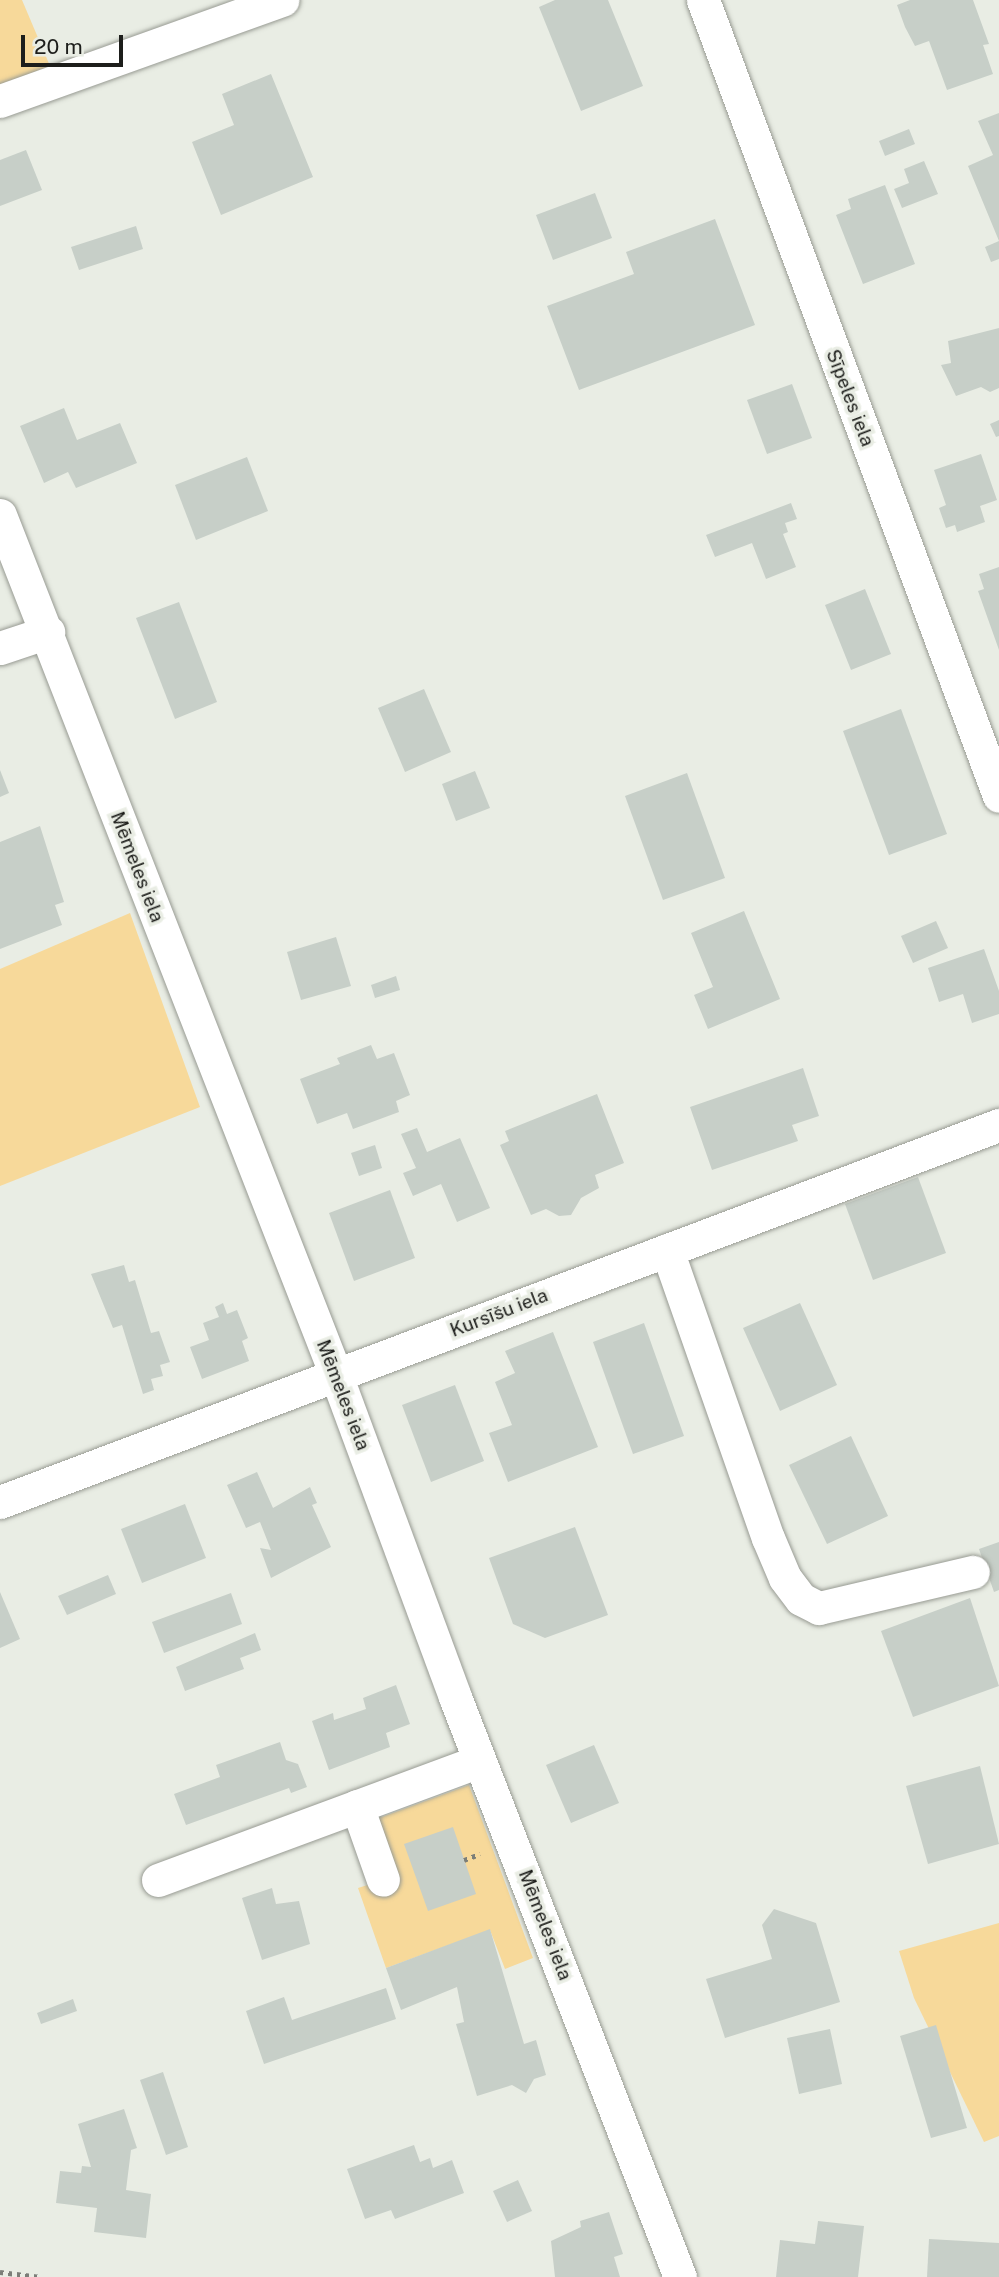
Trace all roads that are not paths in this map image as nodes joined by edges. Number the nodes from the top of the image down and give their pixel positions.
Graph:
1 (282, 0) edge
2 (703, 0) edge
3 (0, 101) edge
4 (0, 515) edge
5 (48, 632) junction
6 (0, 648) edge
7 (999, 796) edge
8 (999, 1125) edge
9 (667, 1250) junction
10 (336, 1375) junction
11 (0, 1502) edge
12 (973, 1572) dead end
13 (480, 1761) junction
14 (358, 1806) junction
15 (158, 1880) dead end
16 (383, 1880) dead end
17 (681, 2277) edge

1 - 3 street
2 - 7 street, Sīpeles iela
4 - 5 street, Mēmeles iela
5 - 6 street
5 - 10 street, Mēmeles iela
8 - 9 street, Kursīšu iela
9 - 10 street, Kursīšu iela
9 - 12 street
10 - 11 street, Kursīšu iela
10 - 13 street, Mēmeles iela
13 - 14 street
13 - 17 street, Mēmeles iela
14 - 15 street
14 - 16 street

